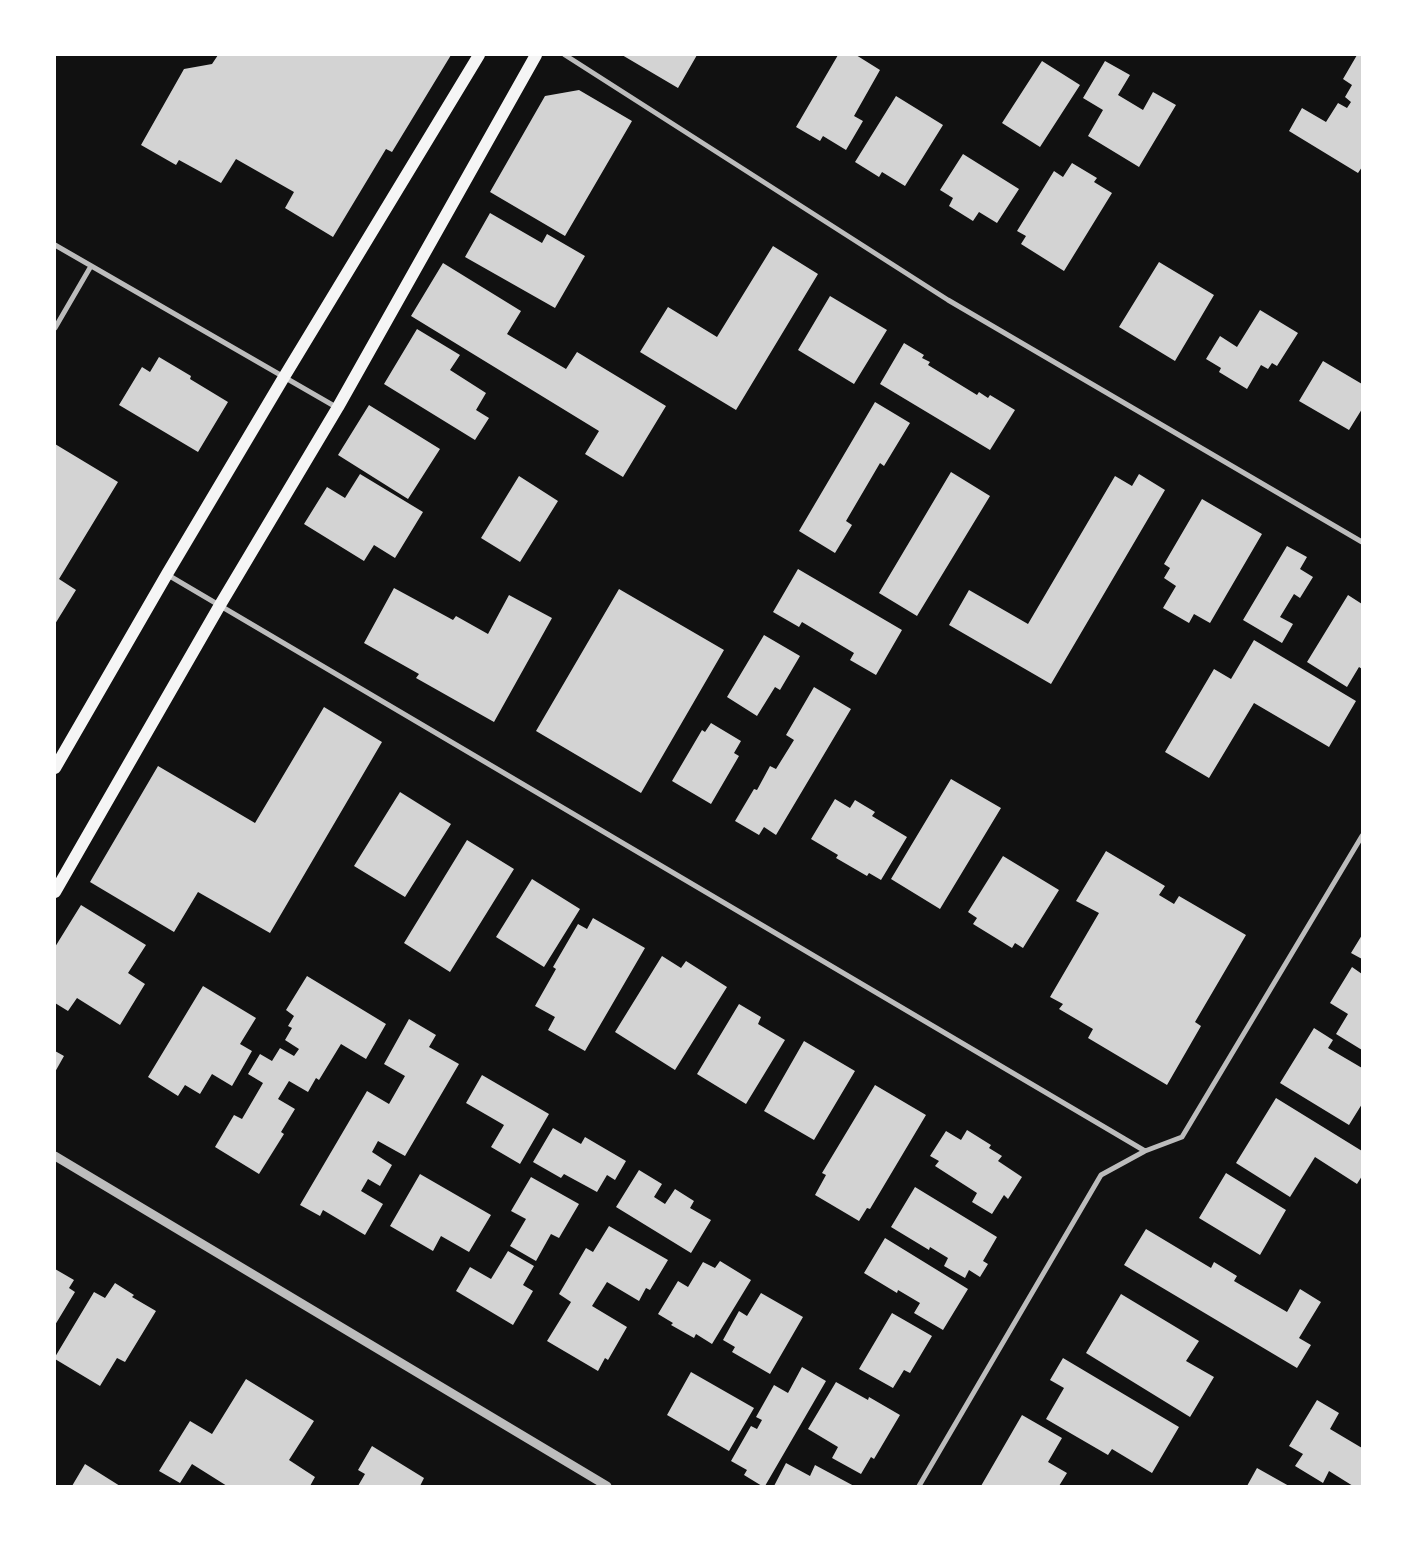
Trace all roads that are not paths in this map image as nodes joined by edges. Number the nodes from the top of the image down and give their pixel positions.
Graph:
1 (479, 55) edge
2 (536, 55) edge
3 (565, 55) edge
4 (55, 245) edge
5 (91, 266) junction
6 (55, 328) edge
7 (284, 377) junction
8 (338, 407) junction
9 (1362, 542) edge
10 (166, 574) junction
11 (220, 605) junction
12 (55, 768) edge
13 (1362, 836) edge
14 (55, 892) edge
15 (1145, 1151) junction
16 (55, 1156) edge
17 (607, 1486) edge
18 (919, 1486) edge

1 - 7 main road
2 - 8 main road
3 - 9 street
4 - 5 street
5 - 6 street
5 - 7 street
7 - 8 street
7 - 10 main road
8 - 11 main road
10 - 11 street
10 - 12 main road
11 - 14 main road
11 - 15 street
13 - 15 street
15 - 18 street
16 - 17 street

